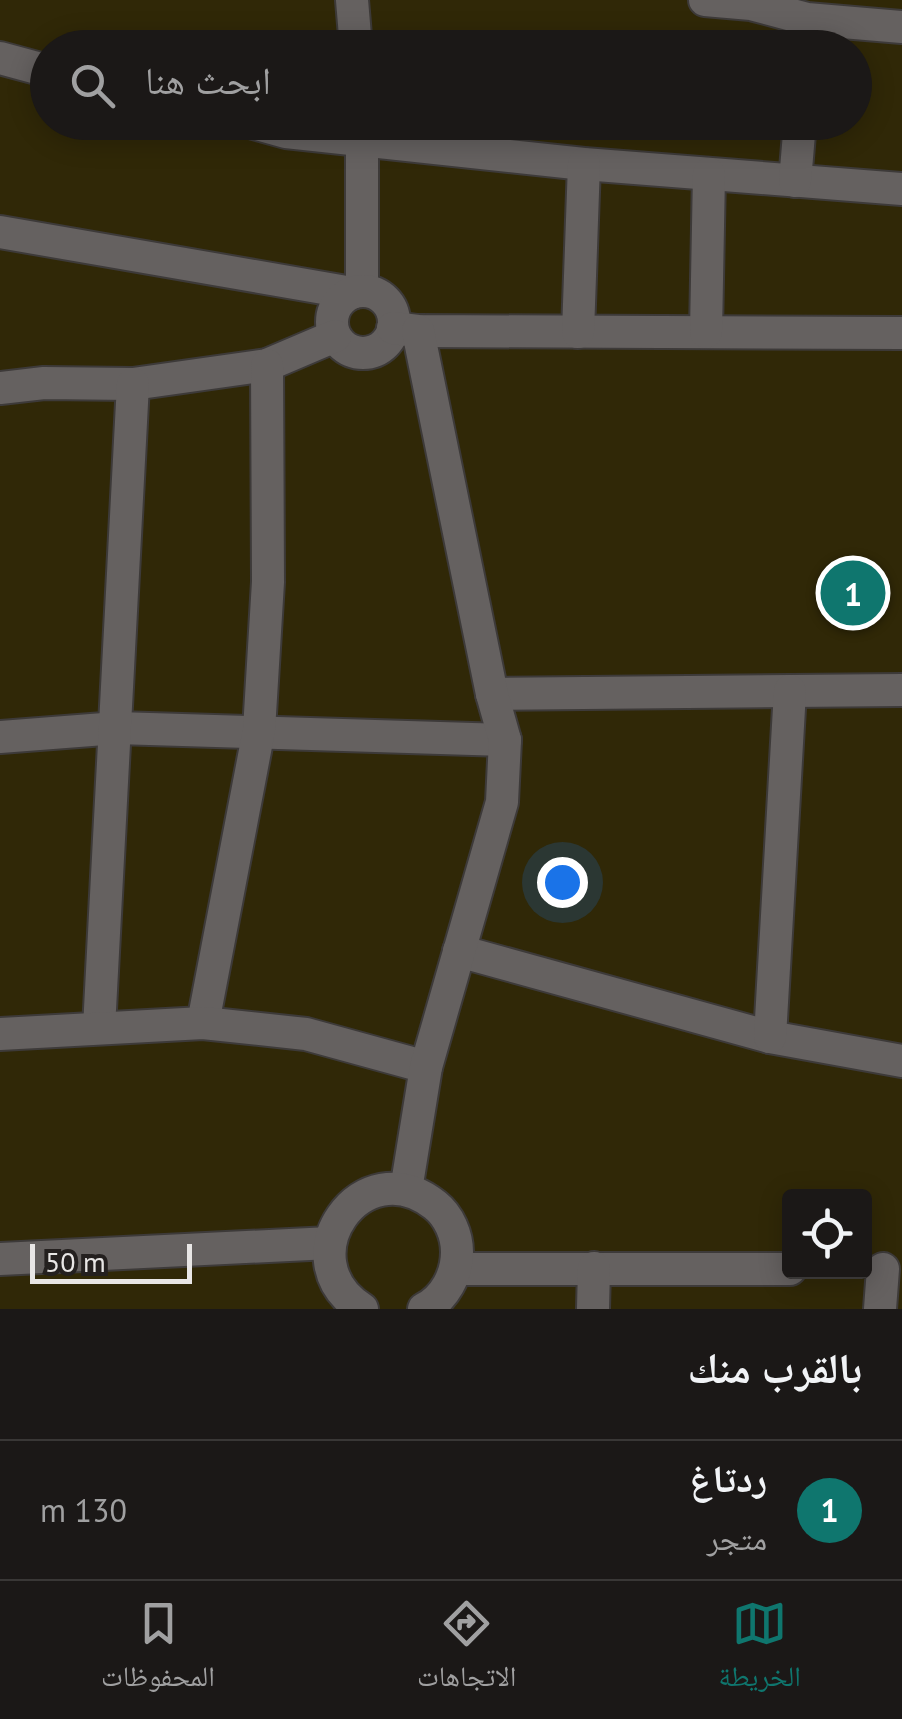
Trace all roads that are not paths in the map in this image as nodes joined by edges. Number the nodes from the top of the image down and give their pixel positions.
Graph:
1 (352, 0) edge
2 (705, 0) edge
3 (751, 2) edge
4 (902, 27) edge
5 (354, 30) edge
6 (801, 30) edge
7 (854, 30) edge
8 (0, 58) edge
9 (30, 66) edge
10 (363, 140) edge
11 (418, 140) edge
12 (798, 140) edge
13 (584, 164) junction
14 (708, 174) junction
15 (795, 181) junction
16 (902, 189) edge
17 (0, 232) edge
18 (357, 292) junction
19 (405, 330) junction
20 (578, 332) junction
21 (706, 332) junction
22 (902, 333) edge
23 (335, 336) junction
24 (267, 365) junction
25 (134, 384) junction
26 (0, 388) edge
27 (902, 690) edge
28 (790, 691) junction
29 (492, 694) junction
30 (117, 728) junction
31 (260, 730) junction
32 (0, 737) edge
33 (505, 740) junction
34 (460, 951) junction
35 (203, 1023) junction
36 (99, 1028) junction
37 (0, 1034) edge
38 (770, 1037) junction
39 (902, 1061) edge
40 (426, 1068) junction
41 (406, 1190) junction
42 (330, 1244) junction
43 (0, 1259) edge
44 (594, 1268) junction
45 (456, 1269) junction
46 (782, 1269) edge
47 (883, 1269) edge
48 (355, 1307) edge
49 (424, 1309) edge
50 (593, 1309) edge
51 (880, 1309) edge

1 - 5 street
2 - 3 street
3 - 6 street
4 - 7 street
8 - 9 street
10 - 18 street
11 - 13 street
12 - 15 street
13 - 14 street
13 - 20 street
14 - 15 street
14 - 21 street
15 - 16 street
17 - 18 street
18 - 19 street
18 - 23 street
19 - 20 street
19 - 23 street
19 - 29 street
20 - 21 street
21 - 22 street
23 - 24 street
24 - 25 street
24 - 31 street
25 - 26 street
25 - 30 street
27 - 28 street
28 - 29 street
28 - 38 street
29 - 33 street
30 - 31 street
30 - 32 street
30 - 36 street
31 - 33 street
31 - 35 street
33 - 34 street
34 - 38 street
34 - 40 street
35 - 36 street
35 - 40 street
36 - 37 street
38 - 39 street
40 - 41 street
41 - 42 street
41 - 45 street
42 - 43 street
42 - 48 street
44 - 45 street
44 - 46 street
44 - 50 street
45 - 49 street
47 - 51 street

